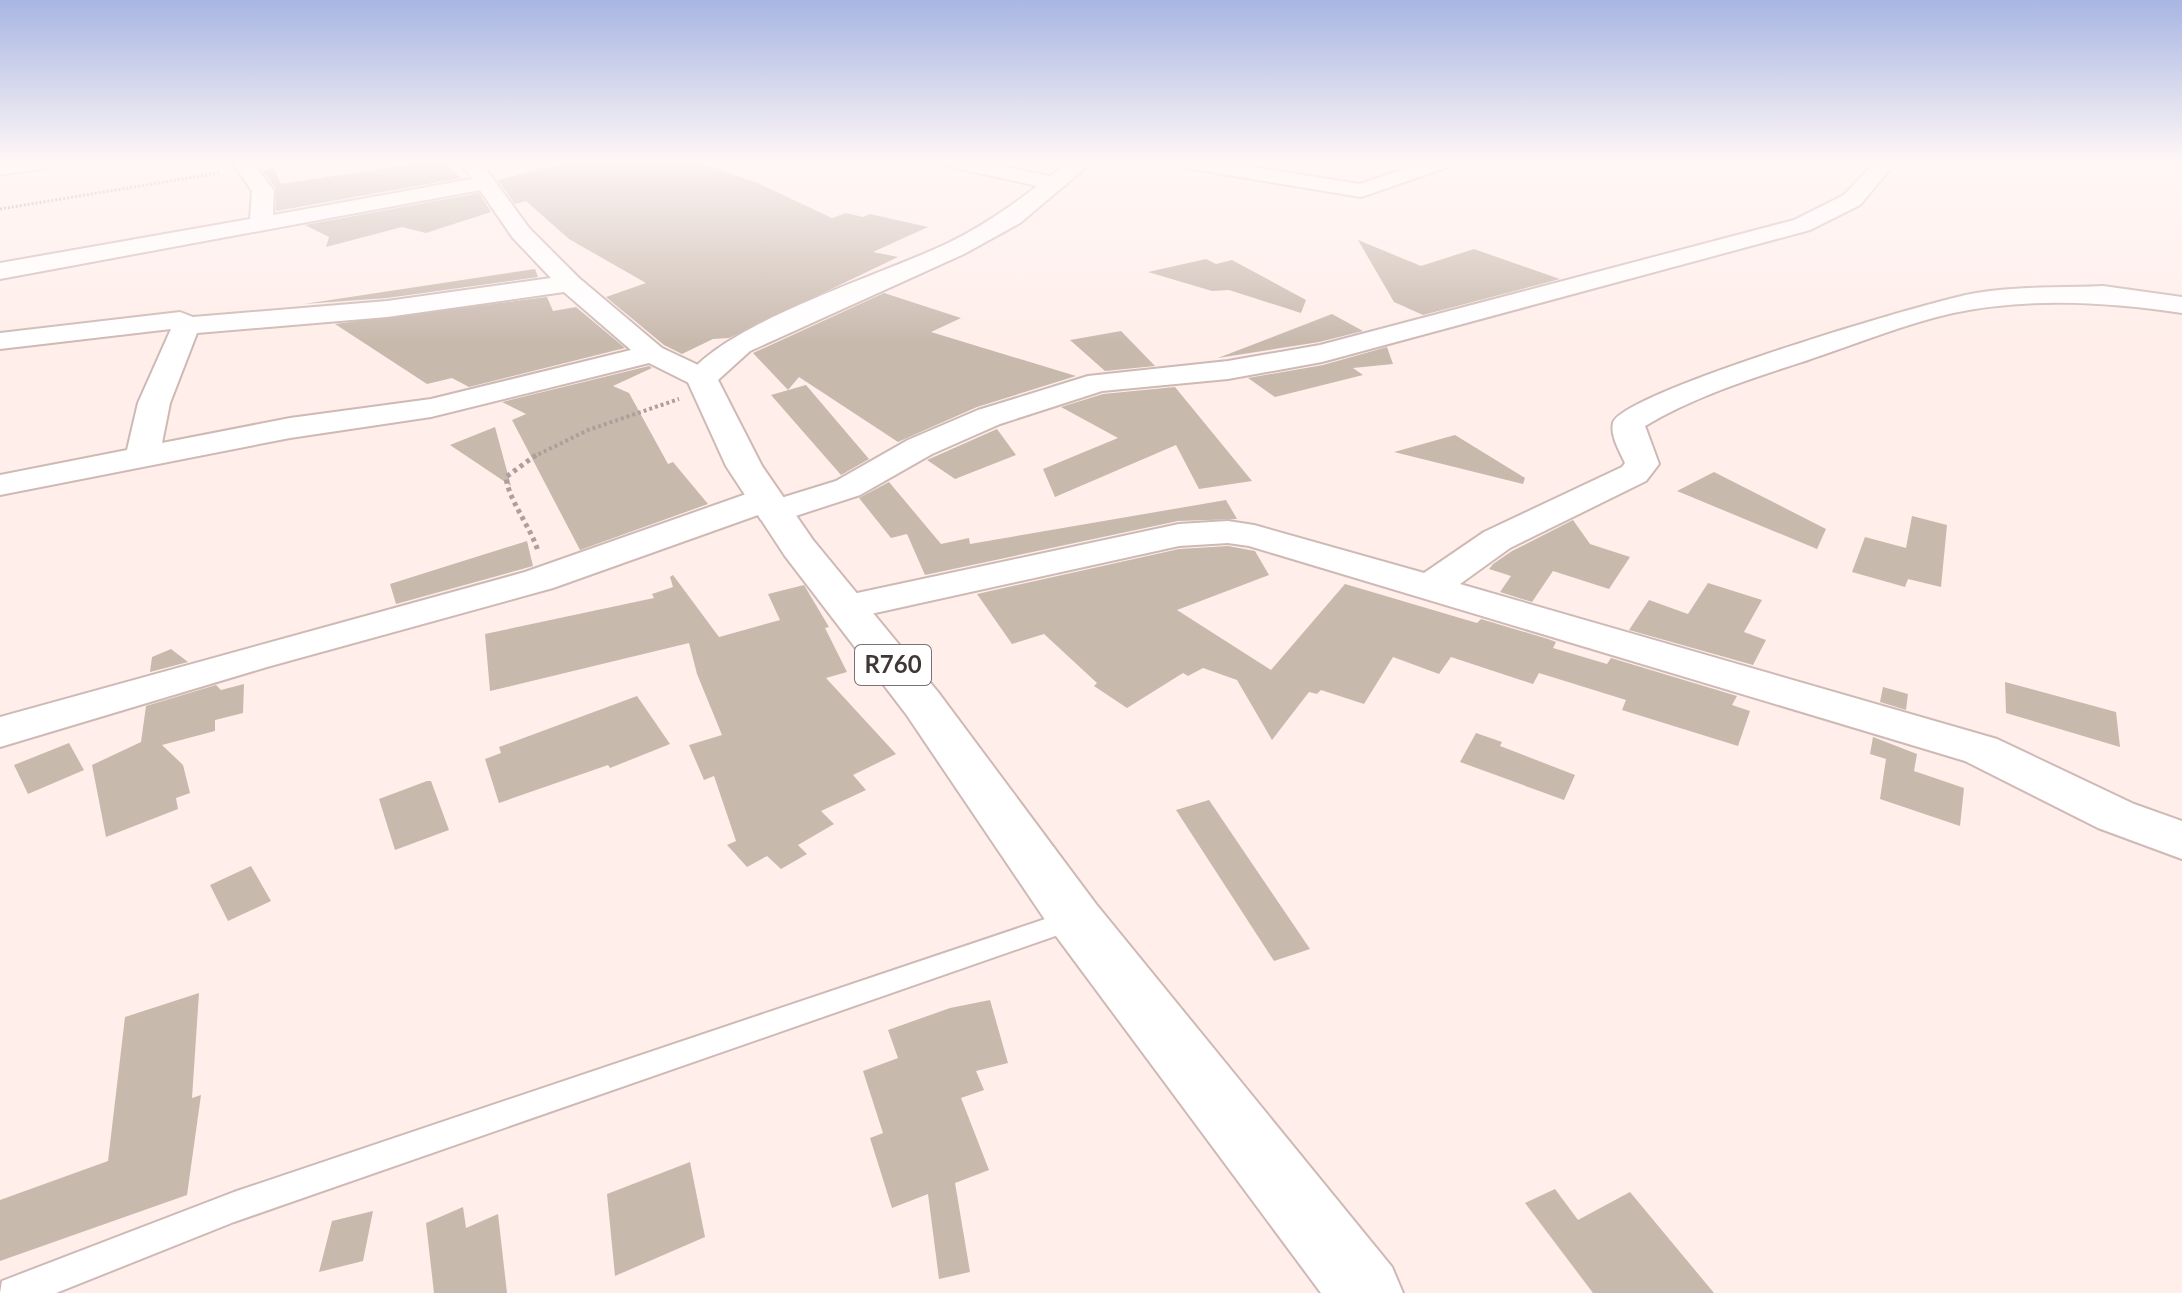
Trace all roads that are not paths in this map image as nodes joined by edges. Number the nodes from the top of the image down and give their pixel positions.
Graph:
1 (259, 222) edge
2 (515, 222) edge
3 (1004, 222) edge
4 (1807, 222) edge
5 (0, 271) edge
6 (570, 283) junction
7 (2182, 305) edge
8 (186, 326) junction
9 (0, 341) edge
10 (652, 354) junction
11 (704, 384) junction
12 (143, 455) junction
13 (0, 485) edge
14 (769, 506) junction
15 (1431, 586) junction
16 (848, 607) junction
17 (0, 732) edge
18 (2182, 841) edge
19 (1075, 919) junction
20 (14, 1293) edge
21 (1366, 1293) edge

1 - 5 street
2 - 6 street
3 - 11 main road
4 - 14 street
6 - 8 street
6 - 10 street
7 - 15 street
8 - 9 street
8 - 12 street
10 - 11 street
10 - 12 street
11 - 14 main road, R760
12 - 13 street
14 - 16 main road, R760
14 - 17 street
15 - 16 street
15 - 18 street
16 - 19 main road, R760
19 - 20 lane
19 - 21 main road, R760

